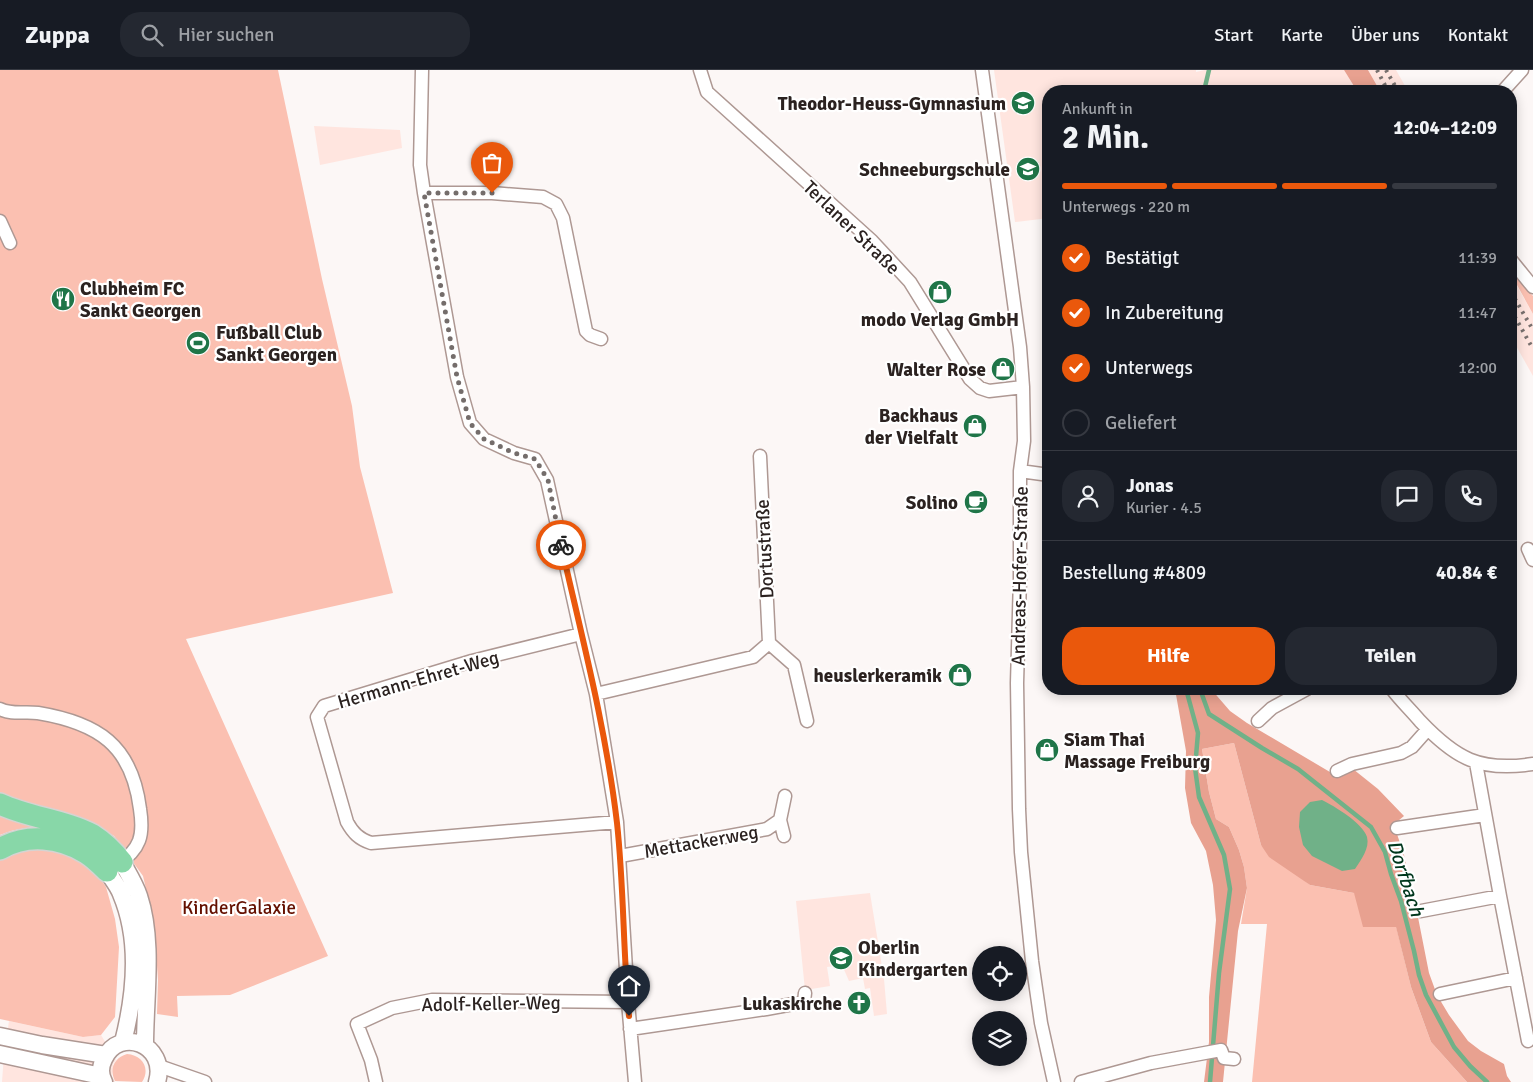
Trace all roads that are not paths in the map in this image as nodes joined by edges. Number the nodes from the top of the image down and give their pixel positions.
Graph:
1 (422, 70) edge
2 (700, 70) edge
3 (982, 70) edge
4 (1522, 70) edge
5 (1508, 85) edge
6 (424, 193) junction
7 (0, 221) edge
8 (10, 242) dead end
9 (1517, 267) edge
10 (1533, 287) edge
11 (601, 339) dead end
12 (1023, 387) junction
13 (760, 456) dead end
14 (1020, 471) junction
15 (1042, 474) edge
16 (581, 634) junction
17 (769, 643) junction
18 (596, 694) junction
19 (1296, 695) edge
20 (1398, 695) edge
21 (0, 709) edge
22 (807, 721) dead end
23 (1258, 721) dead end
24 (1428, 728) junction
25 (1476, 763) junction
26 (1533, 764) edge
27 (1337, 770) dead end
28 (785, 796) dead end
29 (0, 804) edge
30 (1485, 815) junction
31 (780, 820) junction
32 (617, 822) junction
33 (1397, 828) dead end
34 (784, 836) dead end
35 (0, 849) edge
36 (620, 856) junction
37 (114, 867) junction
38 (1500, 896) junction
39 (1421, 911) dead end
40 (1516, 978) junction
41 (805, 993) dead end
42 (1440, 994) dead end
43 (628, 1002) junction
44 (630, 1029) junction
45 (3, 1037) edge
46 (1528, 1041) dead end
47 (123, 1042) junction
48 (145, 1045) junction
49 (2, 1054) edge
50 (106, 1055) junction
51 (1234, 1058) dead end
52 (158, 1074) edge
53 (102, 1079) edge
54 (205, 1082) edge
55 (376, 1082) edge
56 (635, 1082) edge
57 (1054, 1082) edge
58 (1081, 1082) edge

1 - 6 street, Mettackerweg
2 - 12 street, Terlaner Straße
3 - 12 street, Andreas-Hofer-Straße
4 - 5 street
6 - 11 street
6 - 16 street, Mettackerweg
7 - 8 street
9 - 10 street
12 - 14 street, Andreas-Hofer-Straße
13 - 17 street, Dortustraße
14 - 15 street
14 - 57 street, Andreas-Hofer-Straße
16 - 18 street, Mettackerweg
16 - 32 street, Hermann-Ehret-Weg
17 - 18 street
17 - 22 street
18 - 32 street, Mettackerweg
19 - 23 street
20 - 24 street
21 - 37 street
24 - 25 street
24 - 27 street
25 - 26 street
25 - 30 street
28 - 31 street, Mettackerweg
29 - 37 highway
30 - 33 street
30 - 38 street
31 - 34 street, Mettackerweg
31 - 36 street, Mettackerweg
32 - 36 street, Mettackerweg
35 - 37 highway
36 - 43 street, Mettackerweg
37 - 47 street
37 - 48 street
38 - 39 street
38 - 40 street
40 - 42 street
40 - 46 street
41 - 44 street
43 - 44 street, Mettackerweg
43 - 55 street, Adolf-Keller-Weg
44 - 56 street, Mettackerweg
45 - 50 street
47 - 48 street
47 - 50 street
48 - 52 street
49 - 53 street
50 - 53 street
51 - 58 street
52 - 54 street

